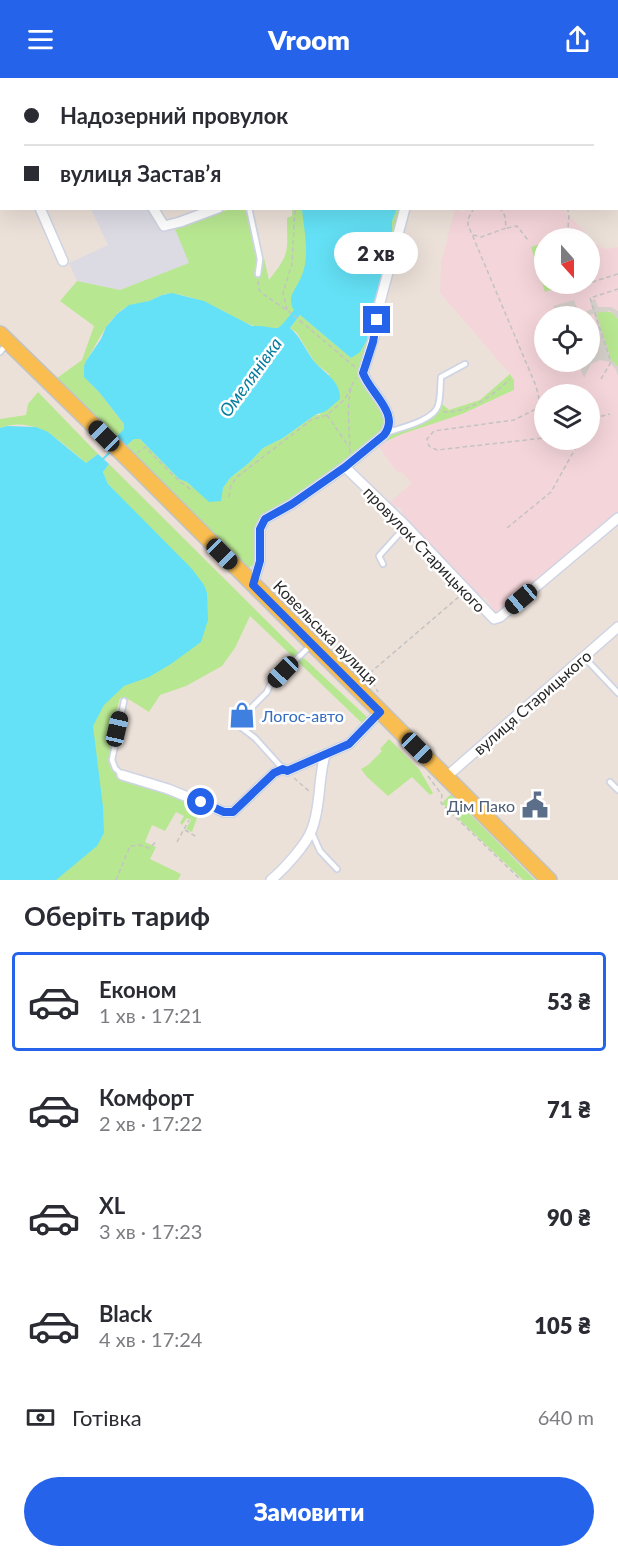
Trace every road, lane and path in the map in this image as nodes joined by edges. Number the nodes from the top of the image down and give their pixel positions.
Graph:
1 (41, 210) edge
2 (154, 210) edge
3 (213, 210) edge
4 (249, 210) edge
5 (295, 210) edge
6 (404, 210) edge
7 (473, 210) edge
8 (501, 210) edge
9 (568, 210) edge
10 (506, 228) junction
11 (568, 228) dead end
12 (472, 235) junction
13 (528, 240) dead end
14 (63, 261) dead end
15 (258, 274) joint
16 (618, 274) edge
17 (600, 280) edge
18 (618, 289) edge
19 (287, 310) junction
20 (3, 343) edge
21 (465, 364) dead end
22 (363, 373) junction
23 (510, 379) dead end
24 (600, 379) dead end
25 (535, 384) edge
26 (352, 386) junction
27 (437, 410) junction
28 (534, 410) edge
29 (610, 414) dead end
30 (327, 415) junction
31 (600, 416) edge
32 (386, 433) junction
33 (534, 439) edge
34 (350, 448) junction
35 (574, 450) edge
36 (131, 457) junction
37 (347, 465) junction
38 (193, 491) dead end
39 (229, 498) dead end
40 (618, 518) edge
41 (406, 526) junction
42 (507, 528) dead end
43 (382, 564) dead end
44 (253, 585) junction
45 (466, 591) junction
46 (618, 627) edge
47 (312, 644) junction
48 (584, 657) junction
49 (369, 675) junction
50 (361, 680) dead end
51 (618, 693) edge
52 (380, 696) dead end
53 (124, 701) dead end
54 (249, 710) dead end
55 (380, 712) junction
56 (234, 722) dead end
57 (325, 755) junction
58 (285, 770) junction
59 (424, 770) dead end
60 (123, 775) joint
61 (446, 777) junction
62 (610, 782) dead end
63 (618, 790) edge
64 (317, 799) junction
65 (189, 820) dead end
66 (184, 830) junction
67 (312, 831) junction
68 (197, 837) dead end
69 (156, 842) dead end
70 (177, 842) dead end
71 (337, 869) dead end
72 (116, 880) edge
73 (271, 880) edge
74 (521, 880) edge
75 (549, 880) edge

1 - 14 street
2 - 3 street
4 - 15 lane
5 - 19 path
6 - 22 street
7 - 12 path
8 - 10 path
9 - 11 path
10 - 12 path
10 - 13 path
12 - 25 path
15 - 19 path
16 - 17 path
18 - 24 path
19 - 22 path
20 - 36 main road, Ковельська вулиця
21 - 27 lane
22 - 26 path
22 - 32 street
23 - 27 path
26 - 30 path
26 - 34 path
27 - 32 lane
28 - 33 path
29 - 31 path
30 - 34 path
30 - 39 path
32 - 37 street
34 - 37 path
35 - 42 path
36 - 38 path
36 - 44 main road, Ковельська вулиця
37 - 41 street, провулок Старицького
37 - 44 street
40 - 45 street, провулок Старицького
41 - 43 lane
41 - 45 street, провулок Старицького
44 - 47 main road, Ковельська вулиця
45 - 49 path
46 - 48 street, вулиця Старицького
47 - 54 lane
47 - 55 main road, Ковельська вулиця
48 - 51 lane
48 - 61 street, вулиця Старицького
49 - 50 path
49 - 52 path
53 - 60 lane
55 - 57 street
55 - 61 main road, Ковельська вулиця
56 - 58 lane
57 - 58 street
57 - 64 street
58 - 60 street
58 - 64 path
59 - 74 path
61 - 75 main road, Ковельська вулиця
62 - 63 lane
64 - 67 street
65 - 66 path
66 - 68 path
66 - 70 path
67 - 71 lane
67 - 73 street
69 - 72 path

